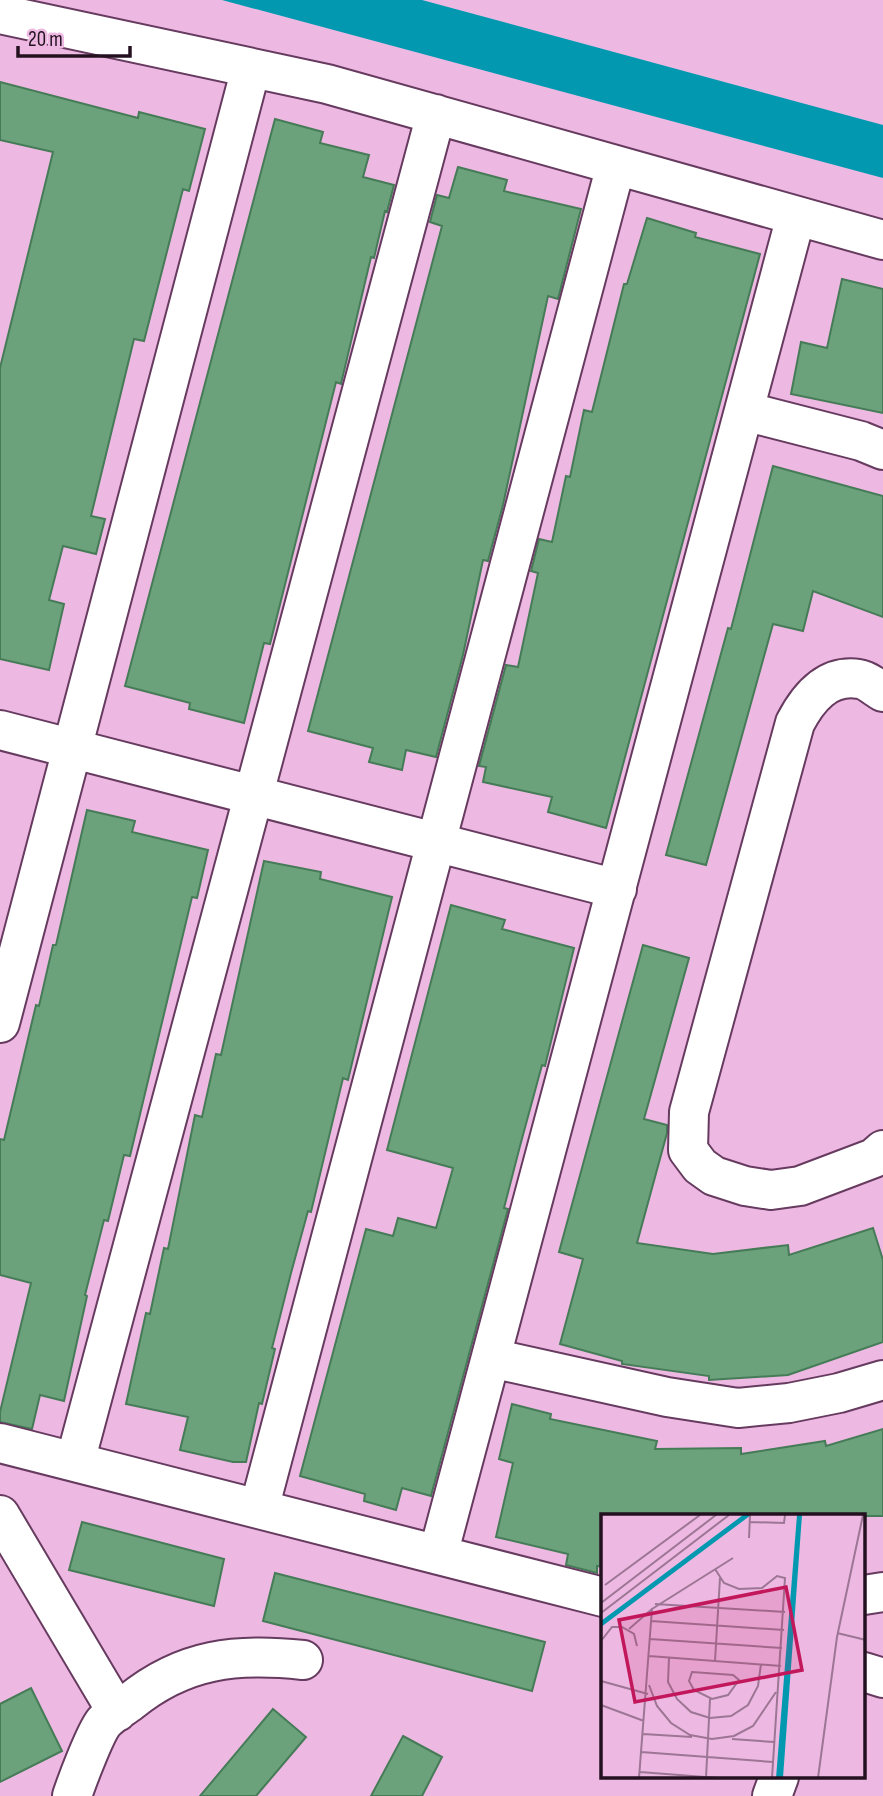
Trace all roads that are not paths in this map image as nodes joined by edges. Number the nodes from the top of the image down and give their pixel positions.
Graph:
1 (0, 14) edge
2 (251, 68) junction
3 (436, 114) junction
4 (616, 165) junction
5 (796, 216) junction
6 (883, 240) edge
7 (744, 411) junction
8 (883, 450) edge
9 (883, 692) edge
10 (0, 730) edge
11 (72, 748) junction
12 (254, 795) junction
13 (436, 842) junction
14 (617, 889) junction
15 (0, 1023) edge
16 (883, 1150) edge
17 (491, 1359) junction
18 (883, 1380) edge
19 (0, 1443) edge
20 (75, 1462) junction
21 (258, 1509) junction
22 (0, 1515) edge
23 (438, 1555) junction
24 (601, 1596) edge
25 (303, 1660) dead end
26 (866, 1673) edge
27 (883, 1678) edge
28 (117, 1712) junction
29 (779, 1778) edge
30 (72, 1796) edge
31 (772, 1796) edge

1 - 2 lane
2 - 3 lane
2 - 11 lane
3 - 4 lane
3 - 12 lane
4 - 5 lane
4 - 13 lane
5 - 6 lane
5 - 7 lane
7 - 8 lane
7 - 14 lane
9 - 16 lane
10 - 11 lane
11 - 12 lane
11 - 15 lane
12 - 13 lane
12 - 20 lane
13 - 14 lane
13 - 21 lane
14 - 17 lane
17 - 18 lane
17 - 23 lane
19 - 20 lane
20 - 21 lane
21 - 23 lane
22 - 28 lane
23 - 24 lane
25 - 28 lane
26 - 27 lane
28 - 30 lane
29 - 31 lane

